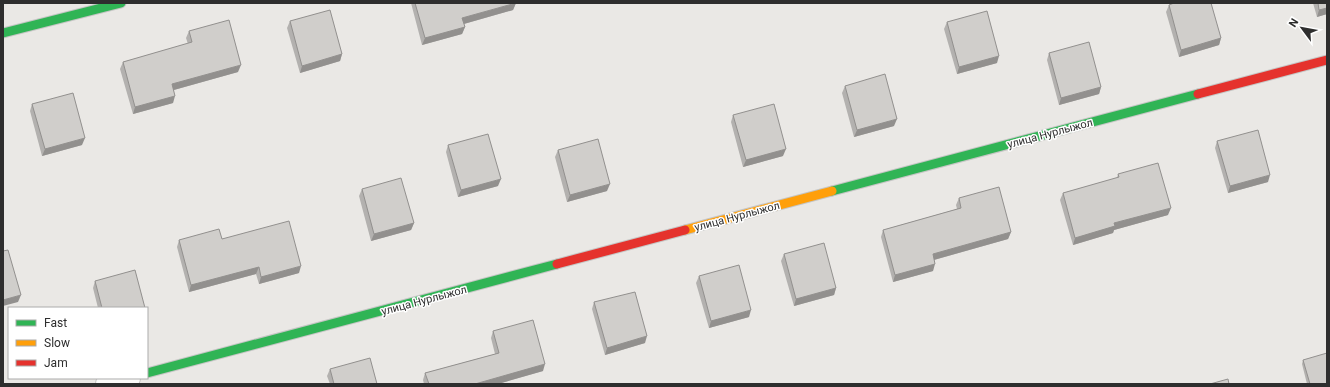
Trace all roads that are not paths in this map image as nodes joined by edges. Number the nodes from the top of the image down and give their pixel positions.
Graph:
1 (121, 3) edge
2 (3, 33) edge
3 (1327, 60) edge
4 (148, 373) edge
5 (125, 379) edge
6 (107, 384) edge

1 - 2 street
3 - 4 street, улица Нурлыжол
5 - 6 street

